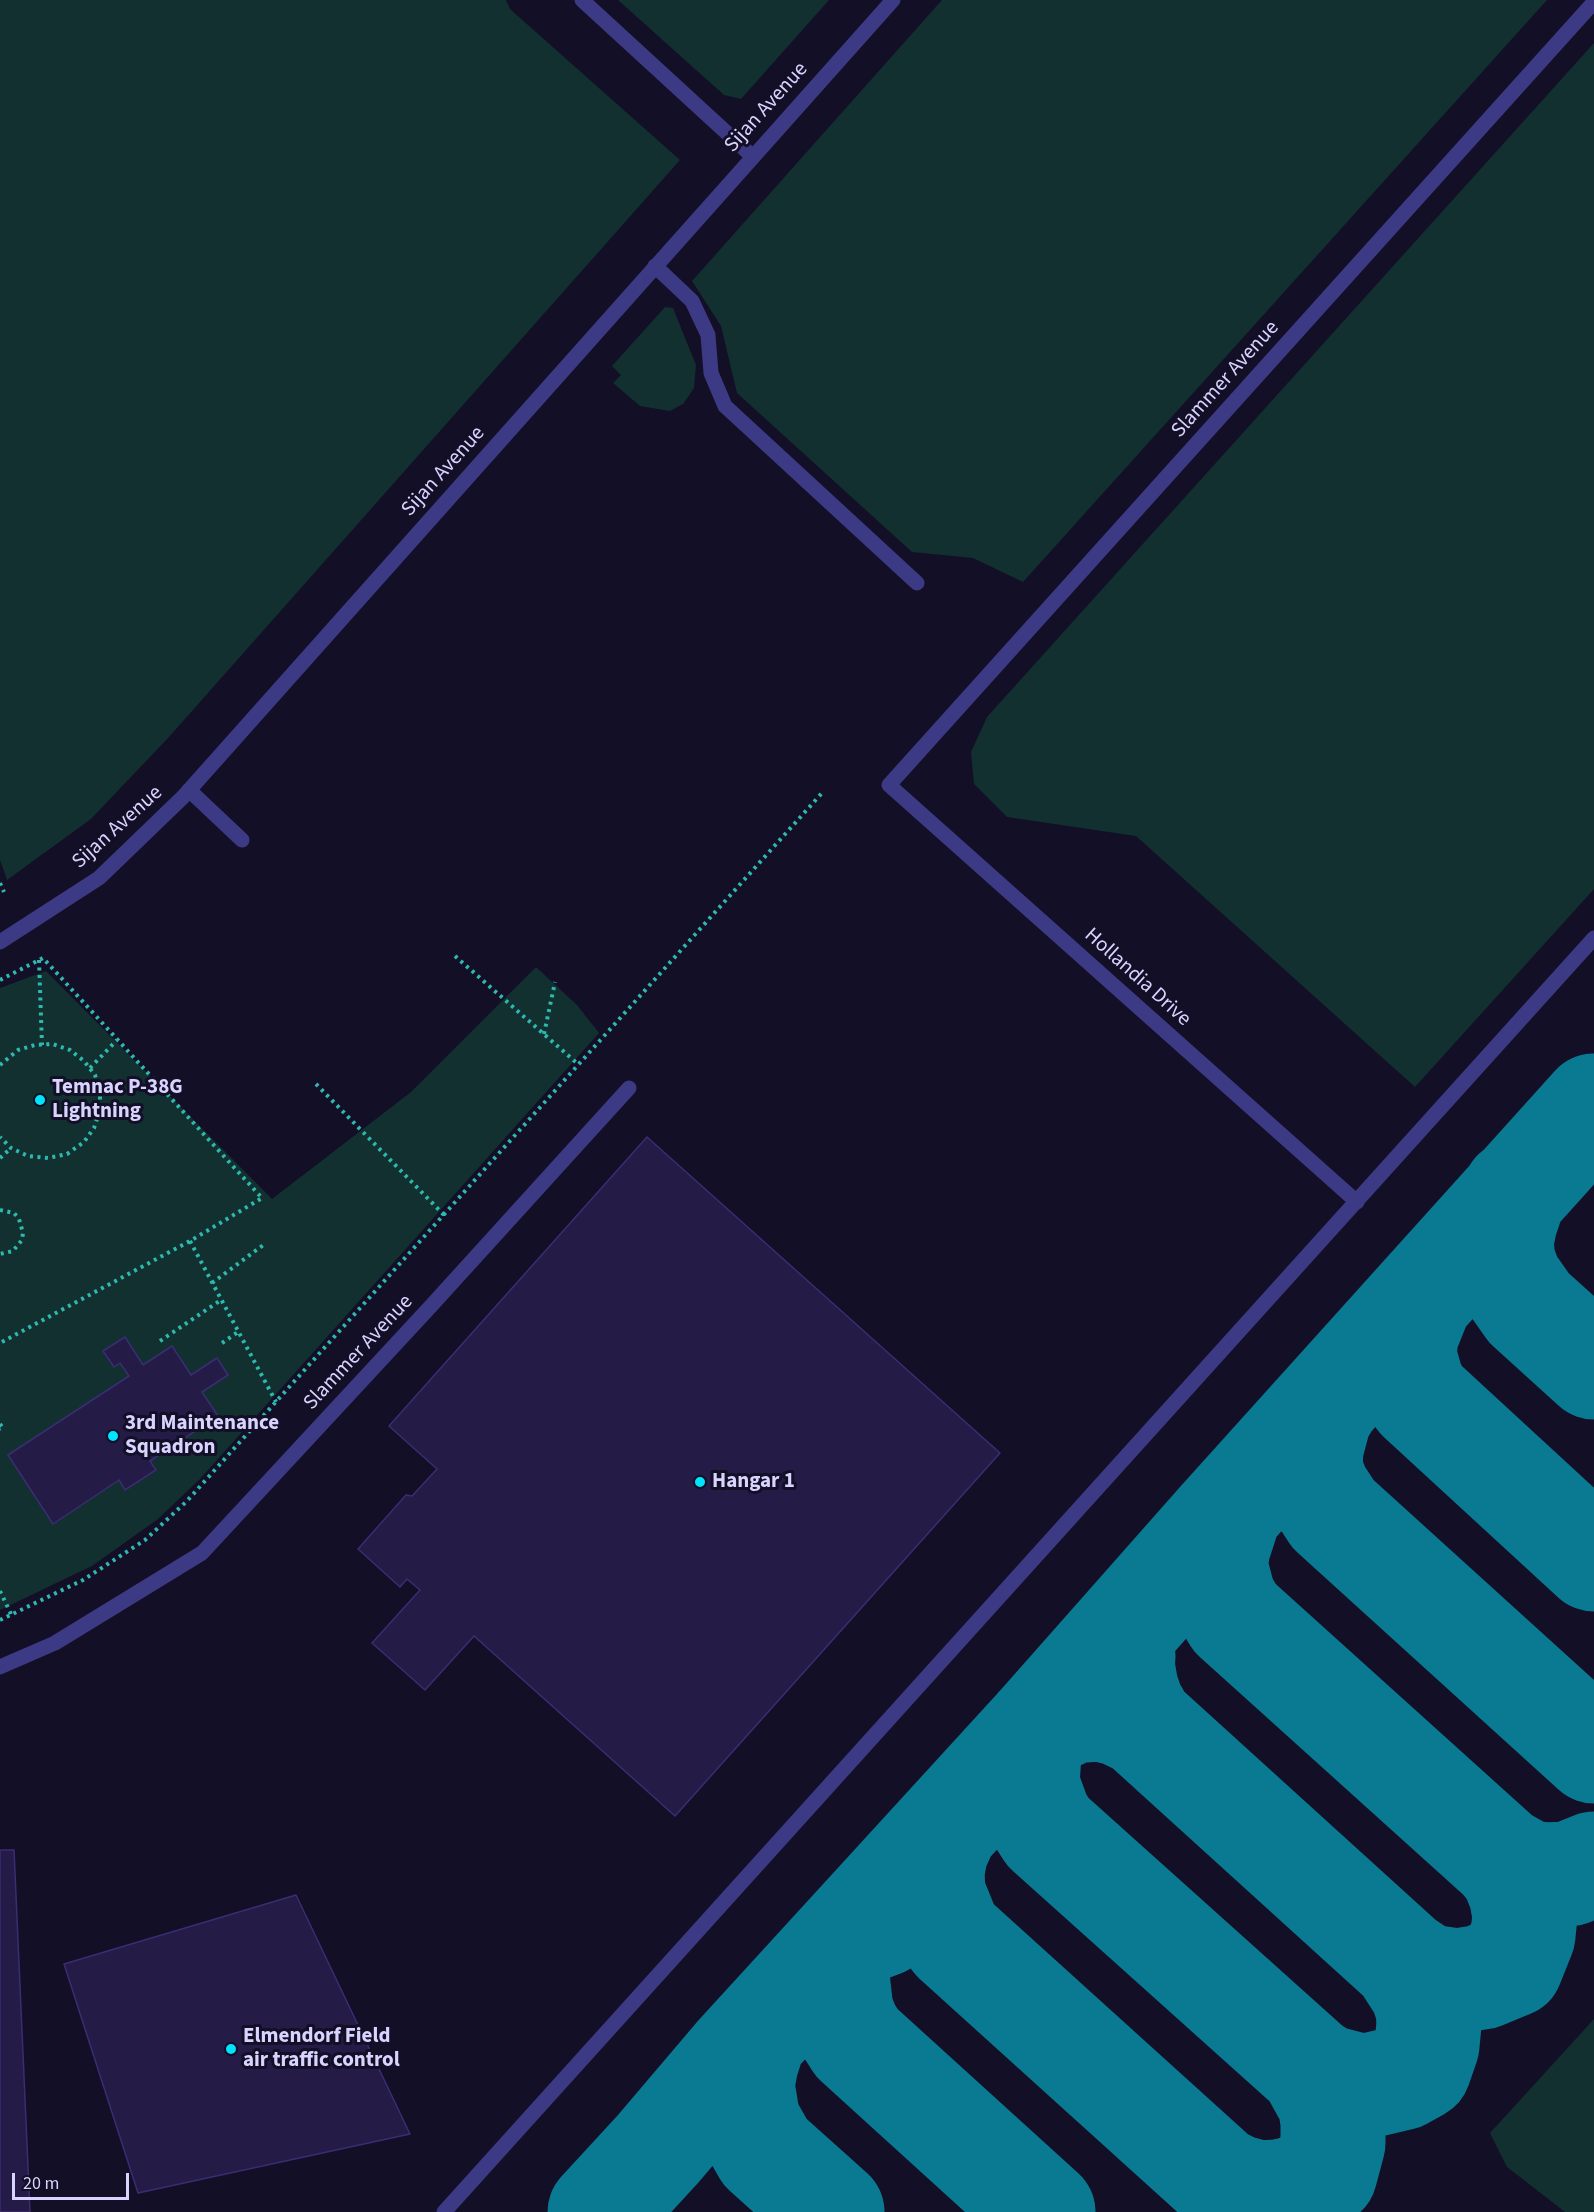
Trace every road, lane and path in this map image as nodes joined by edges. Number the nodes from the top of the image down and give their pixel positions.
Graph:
1 (582, 0) edge
2 (893, 0) edge
3 (1594, 2) edge
4 (752, 156) junction
5 (655, 266) junction
6 (917, 583) dead end
7 (889, 785) joint
8 (189, 790) junction
9 (822, 793) dead end
10 (242, 840) dead end
11 (0, 883) edge
12 (4, 892) dead end
13 (1594, 938) edge
14 (0, 942) edge
15 (455, 956) dead end
16 (39, 960) junction
17 (0, 980) edge
18 (555, 982) dead end
19 (544, 1034) junction
20 (117, 1040) junction
21 (42, 1045) junction
22 (0, 1065) edge
23 (579, 1065) junction
24 (90, 1068) junction
25 (316, 1084) dead end
26 (629, 1088) dead end
27 (0, 1137) edge
28 (10, 1148) junction
29 (0, 1158) edge
30 (1357, 1202) junction
31 (0, 1210) edge
32 (444, 1215) junction
33 (190, 1241) junction
34 (266, 1243) dead end
35 (0, 1254) edge
36 (212, 1283) junction
37 (221, 1300) junction
38 (238, 1332) junction
39 (160, 1341) dead end
40 (0, 1343) edge
41 (222, 1343) dead end
42 (276, 1402) junction
43 (0, 1424) edge
44 (0, 1429) edge
45 (0, 1591) edge
46 (11, 1614) junction
47 (0, 1620) edge
48 (0, 1667) edge
49 (444, 2212) edge

1 - 4 street
2 - 4 street, Sijan Avenue
3 - 7 street, Slammer Avenue
4 - 5 street, Sijan Avenue
5 - 6 street
5 - 8 street, Sijan Avenue
7 - 30 street, Hollandia Drive
8 - 10 street
8 - 14 street, Sijan Avenue
9 - 23 path
11 - 12 path
13 - 30 street
15 - 19 path
16 - 17 path
16 - 20 path
16 - 21 path
18 - 19 path
19 - 23 path
20 - 24 path
20 - 33 path
21 - 22 path
21 - 24 path
23 - 32 path
24 - 28 path
25 - 32 path
26 - 48 street, Slammer Avenue
27 - 28 path
28 - 29 path
30 - 49 street
31 - 35 path
32 - 42 path
33 - 36 path
33 - 40 path
34 - 36 path
36 - 37 path
37 - 38 path
37 - 39 path
38 - 41 path
38 - 42 path
42 - 46 path
43 - 44 path
45 - 46 path
46 - 47 path

